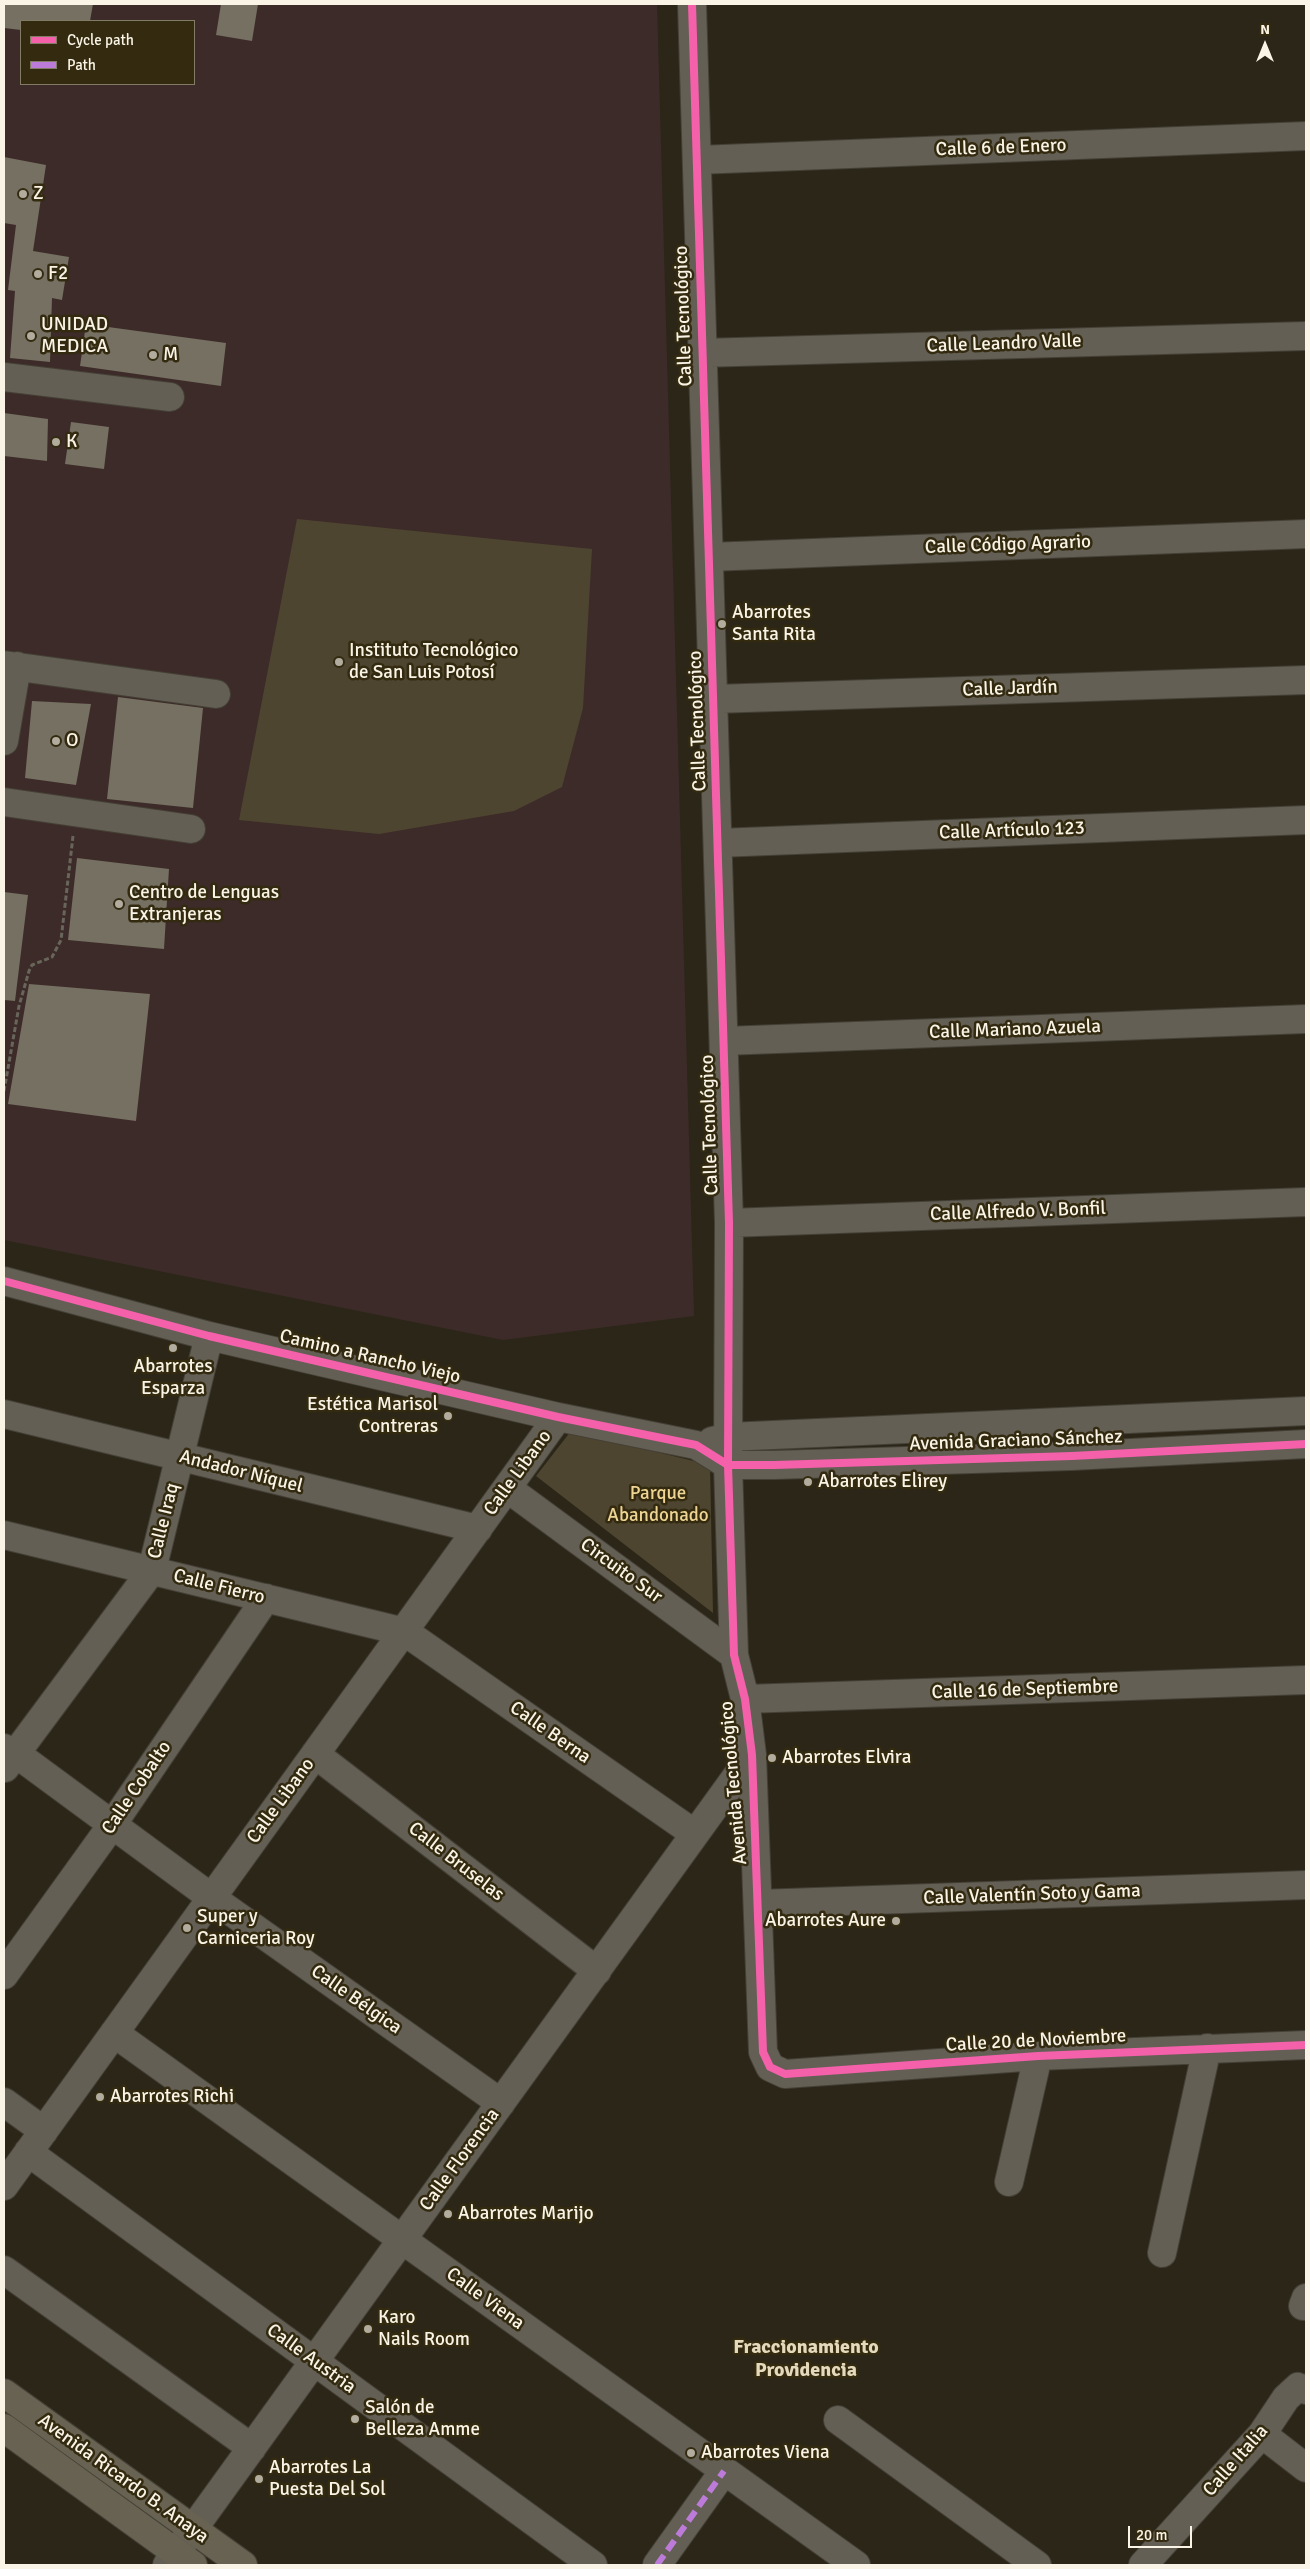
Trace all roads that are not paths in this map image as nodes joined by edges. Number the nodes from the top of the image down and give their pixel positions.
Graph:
1 (692, 4) edge
2 (1306, 136) edge
3 (696, 160) junction
4 (1306, 336) edge
5 (701, 353) junction
6 (4, 377) edge
7 (170, 397) dead end
8 (1306, 534) edge
9 (709, 557) junction
10 (10, 666) edge
11 (1306, 680) edge
12 (216, 694) dead end
13 (714, 698) junction
14 (4, 741) edge
15 (4, 802) edge
16 (1306, 820) edge
17 (191, 829) dead end
18 (718, 842) junction
19 (1306, 1019) edge
20 (724, 1041) junction
21 (1306, 1202) edge
22 (729, 1223) junction
23 (4, 1280) edge
24 (209, 1336) junction
25 (1306, 1411) edge
26 (4, 1414) edge
27 (558, 1417) junction
28 (1069, 1421) junction
29 (728, 1436) junction
30 (1306, 1444) edge
31 (696, 1445) junction
32 (1072, 1456) junction
33 (180, 1457) junction
34 (728, 1465) junction
35 (508, 1488) junction
36 (478, 1529) junction
37 (4, 1534) edge
38 (152, 1570) junction
39 (266, 1598) junction
40 (405, 1632) junction
41 (734, 1655) junction
42 (1306, 1680) edge
43 (744, 1700) junction
44 (316, 1754) junction
45 (752, 1755) junction
46 (7, 1757) edge
47 (112, 1825) junction
48 (695, 1834) junction
49 (1306, 1885) edge
50 (212, 1898) junction
51 (758, 1904) junction
52 (597, 1970) junction
53 (4, 1975) edge
54 (114, 2033) junction
55 (1306, 2045) edge
56 (1206, 2048) junction
57 (1038, 2056) junction
58 (770, 2067) joint
59 (4, 2102) edge
60 (501, 2102) junction
61 (36, 2141) junction
62 (1009, 2182) dead end
63 (4, 2186) edge
64 (402, 2240) junction
65 (1162, 2253) dead end
66 (4, 2270) edge
67 (314, 2361) junction
68 (4, 2393) edge
69 (1296, 2394) edge
70 (838, 2420) dead end
71 (4, 2428) edge
72 (1262, 2434) junction
73 (252, 2448) junction
74 (1306, 2468) edge
75 (724, 2471) junction
76 (194, 2530) junction
77 (179, 2561) edge
78 (1150, 2563) edge
79 (243, 2565) edge
80 (594, 2565) edge
81 (657, 2565) edge
82 (856, 2565) edge
83 (1037, 2565) edge

1 - 3 street, Calle Tecnológico
2 - 3 street, Calle 6 de Enero
3 - 5 street, Calle Tecnológico
4 - 5 street, Calle Leandro Valle
5 - 9 street, Calle Tecnológico
6 - 7 street
8 - 9 street, Calle Código Agrario
9 - 13 street, Calle Tecnológico
10 - 12 street
10 - 14 street
11 - 13 street, Calle Jardín
13 - 18 street, Calle Tecnológico
15 - 17 street
16 - 18 street, Calle Artículo 123
18 - 20 street, Calle Tecnológico
19 - 20 street, Calle Mariano Azuela
20 - 22 street, Calle Tecnológico
21 - 22 street, Calle Alfredo V. Bonfil
22 - 29 street, Calle Tecnológico
23 - 24 street, Camino a Rancho Viejo
24 - 27 street, Camino a Rancho Viejo
24 - 33 street, Calle Iraq
25 - 28 street, Avenida Graciano Sánchez
26 - 33 street, Andador Níquel
27 - 31 street, Camino a Rancho Viejo
27 - 35 street, Calle Libano
28 - 29 street, Avenida Graciano Sánchez
28 - 32 street
29 - 31 street, Camino a Rancho Viejo
29 - 34 street, Avenida Tecnológico
30 - 32 street, Avenida Graciano Sánchez
31 - 34 street, Camino a Rancho Viejo
32 - 34 street, Avenida Graciano Sánchez
33 - 36 street, Andador Níquel
33 - 38 street, Calle Iraq
34 - 41 street, Avenida Tecnológico
35 - 36 street, Calle Libano
35 - 41 street, Circuito Sur
36 - 40 street, Calle Libano
37 - 38 street, Calle Fierro
38 - 39 street, Calle Fierro
38 - 46 street, Calle Iraq
39 - 40 street, Calle Fierro
39 - 47 street, Calle Cobalto
40 - 44 street, Calle Libano
40 - 48 street, Calle Berna
41 - 43 street, Avenida Tecnológico
42 - 43 street, Calle 16 de Septiembre
43 - 45 street, Avenida Tecnológico
44 - 50 street, Calle Libano
44 - 52 street, Calle Bruselas
45 - 48 street, Calle Florencia
45 - 51 street, Avenida Tecnológico
46 - 47 street, Calle Bélgica
47 - 50 street, Calle Bélgica
47 - 53 street, Calle Cobalto
48 - 52 street, Calle Florencia
49 - 51 street, Calle Valentín Soto y Gama
50 - 54 street, Calle Libano
50 - 60 street, Calle Bélgica
51 - 58 street, Avenida Tecnológico
52 - 60 street, Calle Florencia
54 - 61 street, Calle Libano
54 - 64 street, Calle Viena
55 - 56 street, Calle 20 de Noviembre
56 - 57 street, Calle 20 de Noviembre
56 - 65 street
57 - 58 street, Calle 20 de Noviembre
57 - 62 street
59 - 61 street, Calle Austria
60 - 64 street, Calle Florencia
61 - 63 street, Calle Libano
61 - 67 street, Calle Austria
64 - 67 street, Calle Florencia
64 - 75 street, Calle Viena
66 - 73 street
67 - 73 street, Calle Florencia
67 - 80 street, Calle Austria
68 - 76 main road, Avenida Ricardo B. Anaya
69 - 72 street, Calle Italia
70 - 83 street
71 - 77 main road, Avenida Ricardo B. Anaya
72 - 74 street
72 - 78 street, Calle Italia
73 - 76 street, Calle Florencia
75 - 81 street
75 - 82 street, Calle Viena
76 - 77 street, Calle Florencia
76 - 79 main road, Avenida Ricardo B. Anaya

